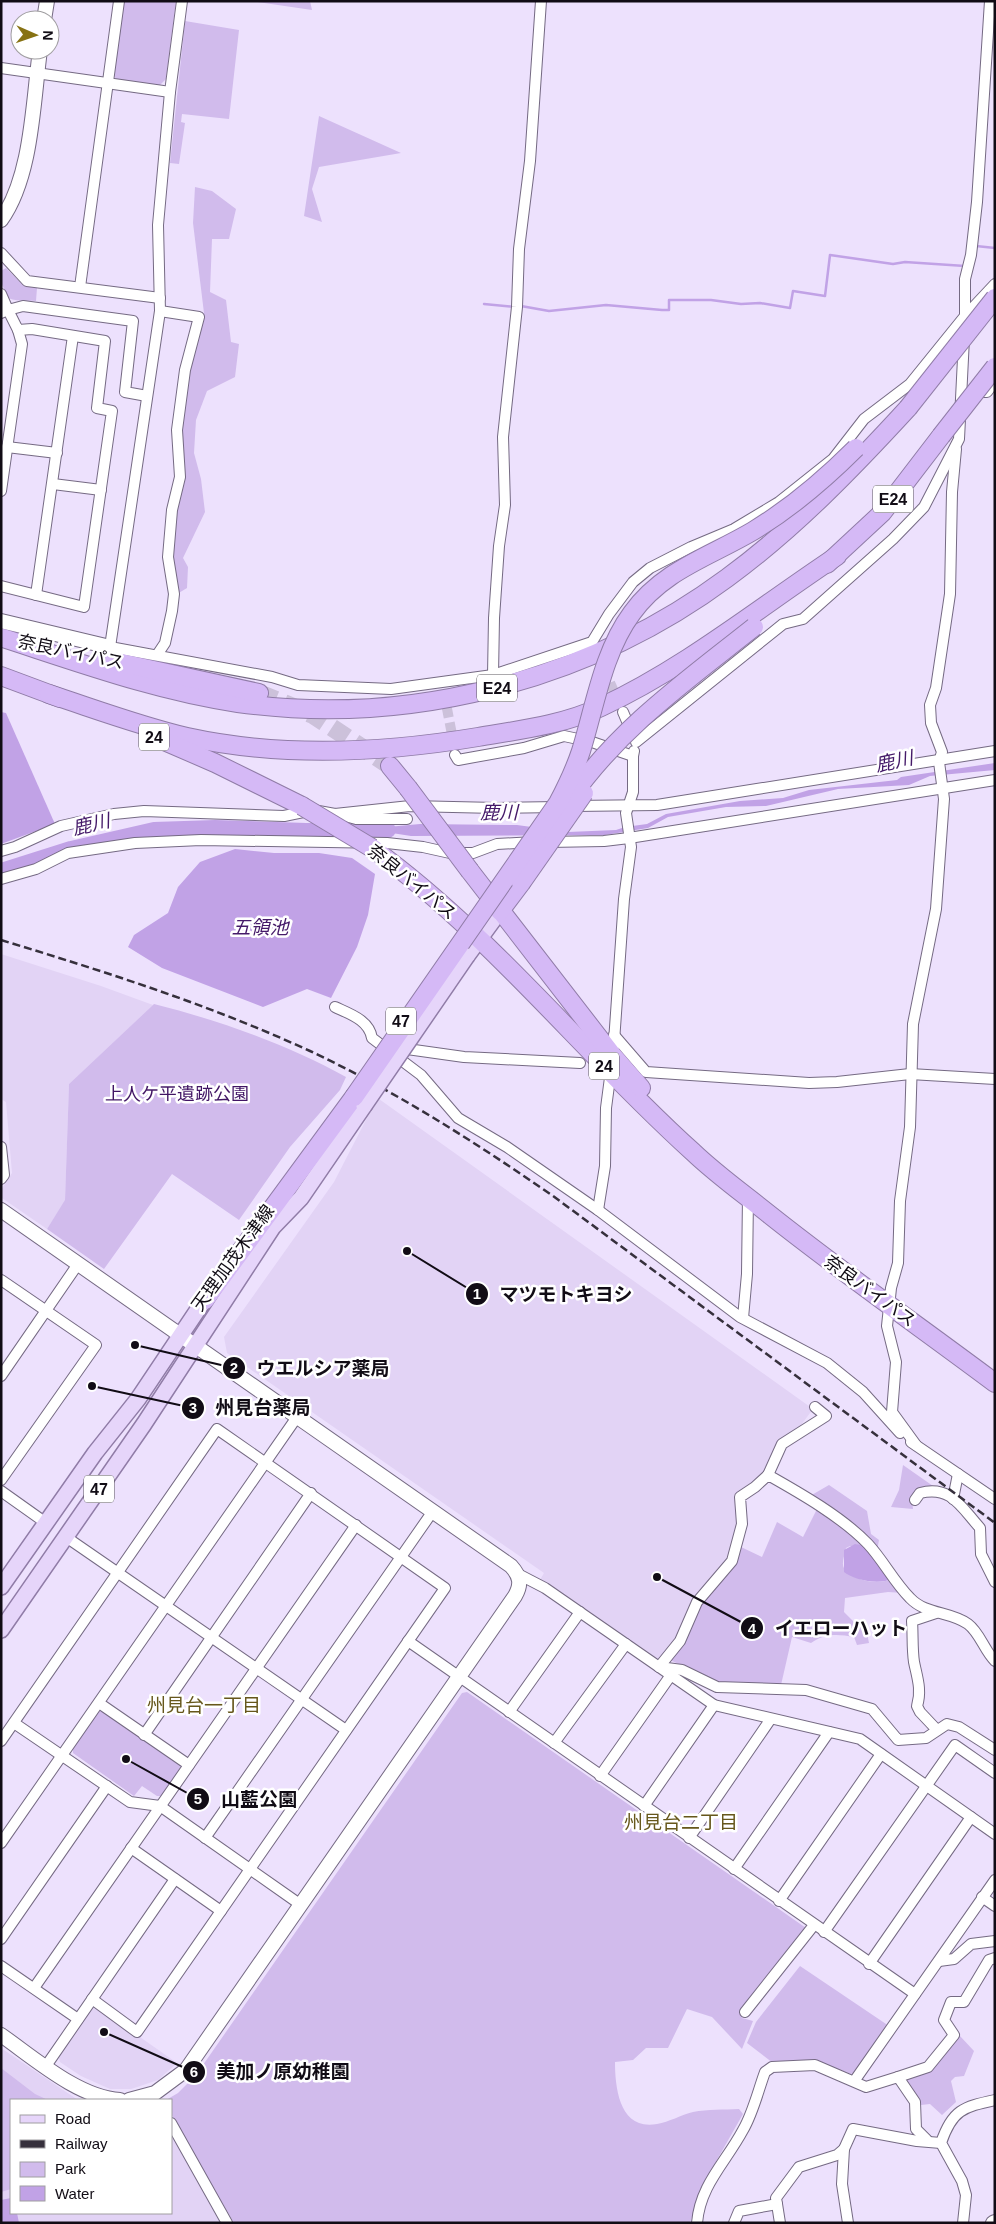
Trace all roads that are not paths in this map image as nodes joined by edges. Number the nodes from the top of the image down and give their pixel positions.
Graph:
1 (119, 1) edge
2 (182, 1) edge
3 (540, 1) edge
4 (990, 1) edge
5 (39, 60) edge
6 (1, 68) edge
7 (37, 73) junction
8 (107, 82) junction
9 (170, 92) junction
10 (1, 220) edge
11 (1, 253) edge
12 (995, 284) edge
13 (80, 288) junction
14 (1, 294) edge
15 (160, 298) junction
16 (995, 298) edge
17 (5, 311) edge
18 (160, 311) junction
19 (965, 316) junction
20 (18, 330) junction
21 (73, 336) junction
22 (995, 367) edge
23 (995, 381) edge
24 (962, 392) junction
25 (147, 396) junction
26 (903, 414) junction
27 (7, 447) junction
28 (956, 449) junction
29 (57, 453) junction
30 (2, 476) edge
31 (53, 484) junction
32 (101, 490) junction
33 (1, 491) edge
34 (728, 544) junction
35 (837, 556) junction
36 (1, 586) edge
37 (36, 595) junction
38 (754, 627) junction
39 (2, 632) edge
40 (110, 647) junction
41 (157, 655) junction
42 (493, 675) junction
43 (1, 676) edge
44 (259, 693) tunnel mouth
45 (49, 694) junction
46 (623, 712) tunnel mouth
47 (636, 742) junction
48 (995, 751) edge
49 (455, 755) dead end
50 (633, 756) junction
51 (939, 761) junction
52 (390, 766) tunnel mouth
53 (995, 780) edge
54 (943, 786) junction
55 (628, 809) junction
56 (335, 814) junction
57 (407, 819) dead end
58 (629, 836) junction
59 (1, 851) edge
60 (1, 879) edge
61 (488, 894) junction
62 (500, 911) junction
63 (473, 932) junction
64 (335, 1007) dead end
65 (614, 1035) junction
66 (390, 1051) junction
67 (613, 1056) junction
68 (580, 1063) dead end
69 (611, 1073) junction
70 (910, 1074) junction
71 (995, 1079) edge
72 (356, 1100) junction
73 (1, 1147) edge
74 (1, 1179) edge
75 (748, 1197) junction
76 (1, 1210) edge
77 (598, 1210) junction
78 (273, 1227) joint
79 (78, 1264) junction
80 (1, 1280) edge
81 (205, 1300) joint
82 (889, 1305) junction
83 (46, 1310) junction
84 (743, 1318) junction
85 (180, 1336) junction
86 (194, 1346) junction
87 (1, 1376) edge
88 (995, 1384) edge
89 (816, 1407) dead end
90 (297, 1417) junction
91 (916, 1444) junction
92 (266, 1463) junction
93 (958, 1474) junction
94 (768, 1475) junction
95 (1, 1480) edge
96 (1, 1491) edge
97 (311, 1494) junction
98 (953, 1499) junction
99 (995, 1499) edge
100 (915, 1500) dead end
101 (432, 1511) junction
102 (46, 1523) junction
103 (356, 1525) junction
104 (66, 1537) junction
105 (401, 1556) junction
106 (117, 1573) junction
107 (518, 1574) junction
108 (995, 1582) edge
109 (1, 1587) edge
110 (166, 1606) junction
111 (580, 1612) junction
112 (936, 1613) junction
113 (1, 1630) edge
114 (211, 1637) junction
115 (408, 1641) junction
116 (626, 1644) junction
117 (995, 1661) edge
118 (659, 1667) junction
119 (255, 1668) junction
120 (670, 1675) junction
121 (459, 1677) junction
122 (301, 1700) junction
123 (99, 1703) junction
124 (714, 1705) junction
125 (509, 1712) junction
126 (770, 1720) junction
127 (14, 1723) junction
128 (346, 1730) junction
129 (937, 1730) junction
130 (829, 1732) junction
131 (144, 1735) junction
132 (1, 1741) edge
133 (554, 1744) junction
134 (995, 1750) edge
135 (881, 1754) junction
136 (62, 1755) junction
137 (189, 1765) junction
138 (995, 1773) edge
139 (600, 1776) junction
140 (107, 1786) junction
141 (926, 1786) junction
142 (160, 1806) junction
143 (644, 1806) junction
144 (970, 1817) junction
145 (995, 1834) edge
146 (205, 1838) junction
147 (689, 1838) junction
148 (2, 1839) edge
149 (131, 1848) junction
150 (250, 1869) junction
151 (734, 1869) junction
152 (175, 1879) junction
153 (995, 1880) edge
154 (982, 1897) junction
155 (780, 1901) junction
156 (301, 1904) junction
157 (995, 1906) edge
158 (221, 1911) junction
159 (814, 1925) junction
160 (824, 1932) junction
161 (1, 1939) edge
162 (995, 1941) edge
163 (995, 1958) edge
164 (939, 1961) junction
165 (869, 1964) junction
166 (1, 1966) edge
167 (34, 1988) junction
168 (915, 1994) junction
169 (92, 1998) junction
170 (745, 2012) dead end
171 (78, 2019) junction
172 (1, 2035) edge
173 (46, 2066) junction
174 (898, 2077) junction
175 (856, 2080) junction
176 (157, 2097) edge
177 (112, 2099) edge
178 (138, 2099) edge
179 (995, 2100) edge
180 (172, 2125) edge
181 (927, 2140) junction
182 (941, 2143) junction
183 (844, 2149) junction
184 (777, 2204) junction
185 (227, 2223) edge
186 (697, 2223) edge
187 (734, 2223) edge
188 (780, 2223) edge
189 (848, 2223) edge
190 (963, 2223) edge

1 - 8 street
2 - 9 street
3 - 42 street
4 - 19 street
5 - 7 street
6 - 7 street
7 - 8 street
7 - 10 street
8 - 9 street
8 - 13 street
9 - 15 street
11 - 13 street
12 - 19 street
13 - 15 street
14 - 17 street
15 - 18 street
16 - 26 highway, E24, bridge
17 - 20 street
17 - 25 street
18 - 25 street
18 - 41 street
19 - 24 street
19 - 42 street
20 - 21 street
20 - 27 street
21 - 29 street
21 - 32 street
22 - 35 highway, E24, bridge
23 - 24 street
24 - 28 street
25 - 40 street
26 - 34 highway, bridge
26 - 39 highway, E24
27 - 29 street
27 - 30 street
28 - 47 street
28 - 51 street
29 - 31 street
30 - 33 street
31 - 32 street
31 - 37 street
32 - 37 street
34 - 61 highway, bridge
34 - 72 highway, bridge
35 - 38 highway
35 - 45 highway, E24
36 - 37 street
38 - 62 highway, bridge
38 - 72 highway, bridge
39 - 40 street
39 - 44 highway, 奈良バイパス
40 - 41 street
41 - 42 street
43 - 45 highway, 奈良バイパス / 24
45 - 63 highway, 奈良バイパス / 24, bridge
46 - 47 street
47 - 50 street
48 - 51 street
49 - 50 street
50 - 55 street
51 - 54 street
51 - 55 street
52 - 61 highway, 奈良バイパス / 24, bridge
53 - 54 street
54 - 58 street
54 - 70 street
55 - 56 street
55 - 58 street
56 - 57 street
56 - 59 street
58 - 60 street
58 - 65 street
61 - 62 highway, 奈良バイパス / 24
61 - 63 main road, 47
62 - 63 main road, 47
62 - 67 highway, 奈良バイパス / 24
63 - 69 highway, 奈良バイパス / 24
63 - 72 main road, 47, bridge
63 - 72 main road, 47, bridge
64 - 66 street
65 - 67 street
65 - 70 street
66 - 68 street
66 - 77 street
67 - 69 street
67 - 75 highway, 奈良バイパス / 24
69 - 75 highway, 奈良バイパス / 24
69 - 77 street
70 - 71 street
70 - 82 street
72 - 78 highway
72 - 81 highway
73 - 74 street
75 - 82 highway, 奈良バイパス / 24
75 - 84 street
76 - 79 street
77 - 84 street
78 - 86 main road, 天理加茂木津線 / 47
79 - 83 street
79 - 85 street
80 - 83 street
81 - 85 main road, 天理加茂木津線 / 47
82 - 88 highway, 奈良バイパス / 24
82 - 91 street
83 - 87 street
83 - 95 street
84 - 91 street
85 - 86 street
85 - 102 main road, 天理加茂木津線 / 47
86 - 90 street
86 - 104 main road, 天理加茂木津線 / 47
89 - 94 street
90 - 92 street
90 - 101 street
91 - 93 street
92 - 97 street
92 - 106 street
92 - 110 street
93 - 98 street
93 - 99 street
94 - 112 street
94 - 118 street
96 - 102 street
97 - 103 street
97 - 114 street
98 - 100 street
98 - 108 street
101 - 105 street
101 - 107 street
102 - 109 main road, 天理加茂木津線 / 47
103 - 105 street
103 - 119 street
104 - 106 street
104 - 113 main road, 天理加茂木津線 / 47
105 - 115 street
105 - 122 street
106 - 110 street
106 - 127 street
107 - 111 street
107 - 121 street
110 - 114 street
110 - 123 street
111 - 116 street
111 - 125 street
112 - 117 street
112 - 129 street
114 - 119 street
114 - 131 street
115 - 121 street
115 - 128 street
116 - 118 street
116 - 133 street
118 - 120 street
118 - 129 street
119 - 122 street
119 - 137 street
120 - 124 street
120 - 139 street
121 - 125 street
121 - 156 street
122 - 128 street
122 - 146 street
123 - 131 street
123 - 136 street
124 - 126 street
124 - 143 street
125 - 133 street
126 - 130 street
126 - 147 street
127 - 132 street
127 - 136 street
128 - 150 street
129 - 134 street
130 - 135 street
130 - 151 street
131 - 137 street
133 - 139 street
135 - 141 street
135 - 155 street
136 - 140 street
136 - 148 street
137 - 142 street
138 - 141 street
139 - 143 street
140 - 142 street
140 - 161 street
141 - 144 street
141 - 160 street
142 - 146 street
142 - 149 street
143 - 147 street
144 - 145 street
144 - 165 street
146 - 150 street
147 - 151 street
149 - 152 street
149 - 167 street
150 - 156 street
150 - 158 street
151 - 155 street
152 - 158 street
152 - 169 street
153 - 154 street
154 - 157 street
154 - 164 street
155 - 159 street
156 - 176 street
158 - 169 street
159 - 160 street
159 - 170 street
160 - 165 street
162 - 164 street
163 - 174 street
164 - 168 street
165 - 168 street
166 - 167 street
167 - 171 street
168 - 175 street
169 - 171 street
171 - 173 street
172 - 173 street
173 - 177 street
174 - 175 street
174 - 181 street
175 - 186 street
176 - 178 street
179 - 182 street
180 - 185 street
181 - 182 street
181 - 183 street
182 - 190 street
183 - 184 street
183 - 189 street
184 - 187 street
184 - 188 street

